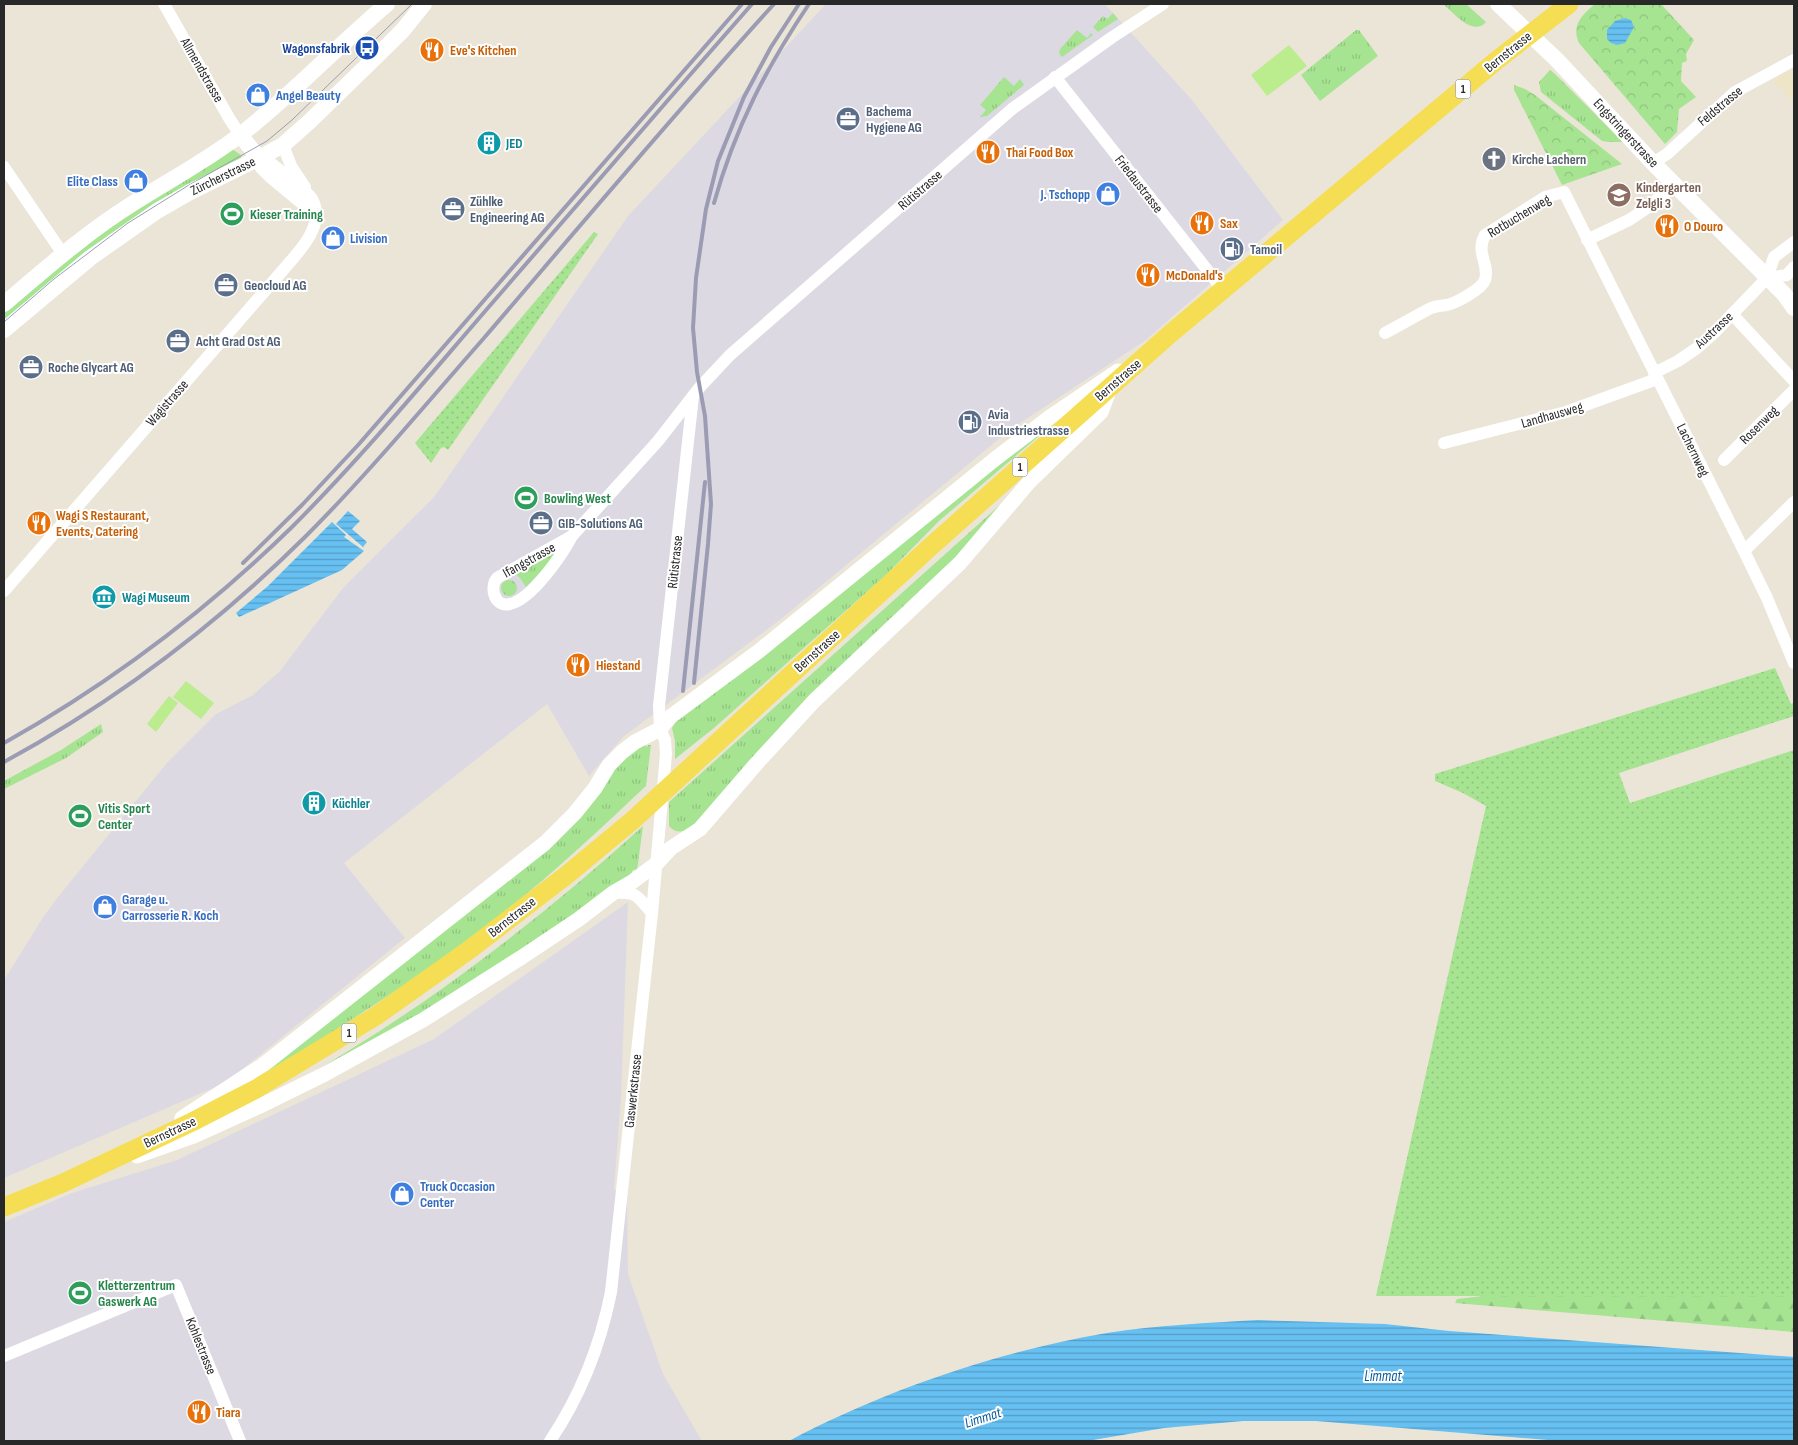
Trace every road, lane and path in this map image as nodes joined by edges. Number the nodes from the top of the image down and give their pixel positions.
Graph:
1 (164, 4) edge
2 (387, 4) edge
3 (424, 4) edge
4 (1162, 4) edge
5 (1498, 4) edge
6 (1569, 4) edge
7 (1531, 34) junction
8 (1794, 60) edge
9 (1055, 77) junction
10 (240, 135) junction
11 (282, 145) junction
12 (260, 158) junction
13 (1653, 163) junction
14 (4, 168) edge
15 (1675, 184) junction
16 (1564, 192) joint
17 (313, 203) junction
18 (1587, 240) junction
19 (1794, 242) edge
20 (63, 254) junction
21 (1794, 267) edge
22 (1768, 278) junction
23 (1224, 290) junction
24 (4, 304) edge
25 (1794, 308) edge
26 (1732, 314) junction
27 (4, 330) edge
28 (1385, 333) dead end
29 (1160, 342) junction
30 (1655, 376) junction
31 (1794, 381) edge
32 (1111, 386) junction
33 (1794, 390) edge
34 (693, 396) junction
35 (1444, 443) dead end
36 (1724, 460) dead end
37 (624, 478) joint
38 (1794, 502) edge
39 (572, 536) junction
40 (1744, 551) junction
41 (4, 591) edge
42 (1790, 640) edge
43 (1794, 663) edge
44 (660, 729) junction
45 (656, 864) junction
46 (613, 893) junction
47 (652, 913) junction
48 (109, 1160) junction
49 (63, 1183) junction
50 (4, 1208) edge
51 (4, 1356) edge
52 (240, 1441) edge
53 (550, 1441) edge

1 - 10 street, Allmendstrasse
2 - 10 main road, Zürcherstrasse
3 - 11 main road, Zürcherstrasse
4 - 9 street, Rütistrasse
5 - 7 main road, Engstringerstrasse
6 - 7 main road, Bernstrasse / 1
7 - 13 main road, Engstringerstrasse
7 - 23 main road, Bernstrasse / 1
8 - 13 street, Feldstrasse
9 - 23 street, Friedaustrasse
9 - 34 street, Rütistrasse
10 - 12 main road
10 - 20 main road, Zürcherstrasse
11 - 12 main road, Zürcherstrasse
11 - 17 street
12 - 17 street
12 - 27 main road, Zürcherstrasse
13 - 15 main road, Engstringerstrasse
14 - 20 street
15 - 18 street
15 - 22 main road, Engstringerstrasse
16 - 18 street, Lachernweg
16 - 28 street, Rotbuchenweg
17 - 41 street, Wagistrasse
18 - 30 street, Lachernweg
19 - 22 street
20 - 24 main road, Zürcherstrasse
21 - 22 street
22 - 25 main road, Engstringerstrasse
22 - 26 street, Austrasse
23 - 29 main road, Bernstrasse / 1
26 - 30 street, Austrasse
26 - 31 street
29 - 32 main road, Bernstrasse / 1
29 - 44 street
30 - 35 street, Landhausweg
30 - 40 street, Lachernweg
32 - 45 street
32 - 48 main road, Bernstrasse / 1
33 - 36 street, Rosenweg
34 - 37 street, Rütistrasse
34 - 44 street, Rütistrasse
37 - 39 street, Ifangstrasse
38 - 40 street
39 - 39 street, Ifangstrasse
40 - 42 street, Lachernweg
42 - 43 street, Lachernweg
44 - 45 street, Gaswerkstrasse
44 - 48 street
45 - 46 street
45 - 47 street, Gaswerkstrasse
46 - 47 street
46 - 49 street
47 - 53 street, Gaswerkstrasse
48 - 49 main road, Bernstrasse / 1
49 - 50 main road, Bernstrasse / 1
51 - 52 street, Kohlestrasse

